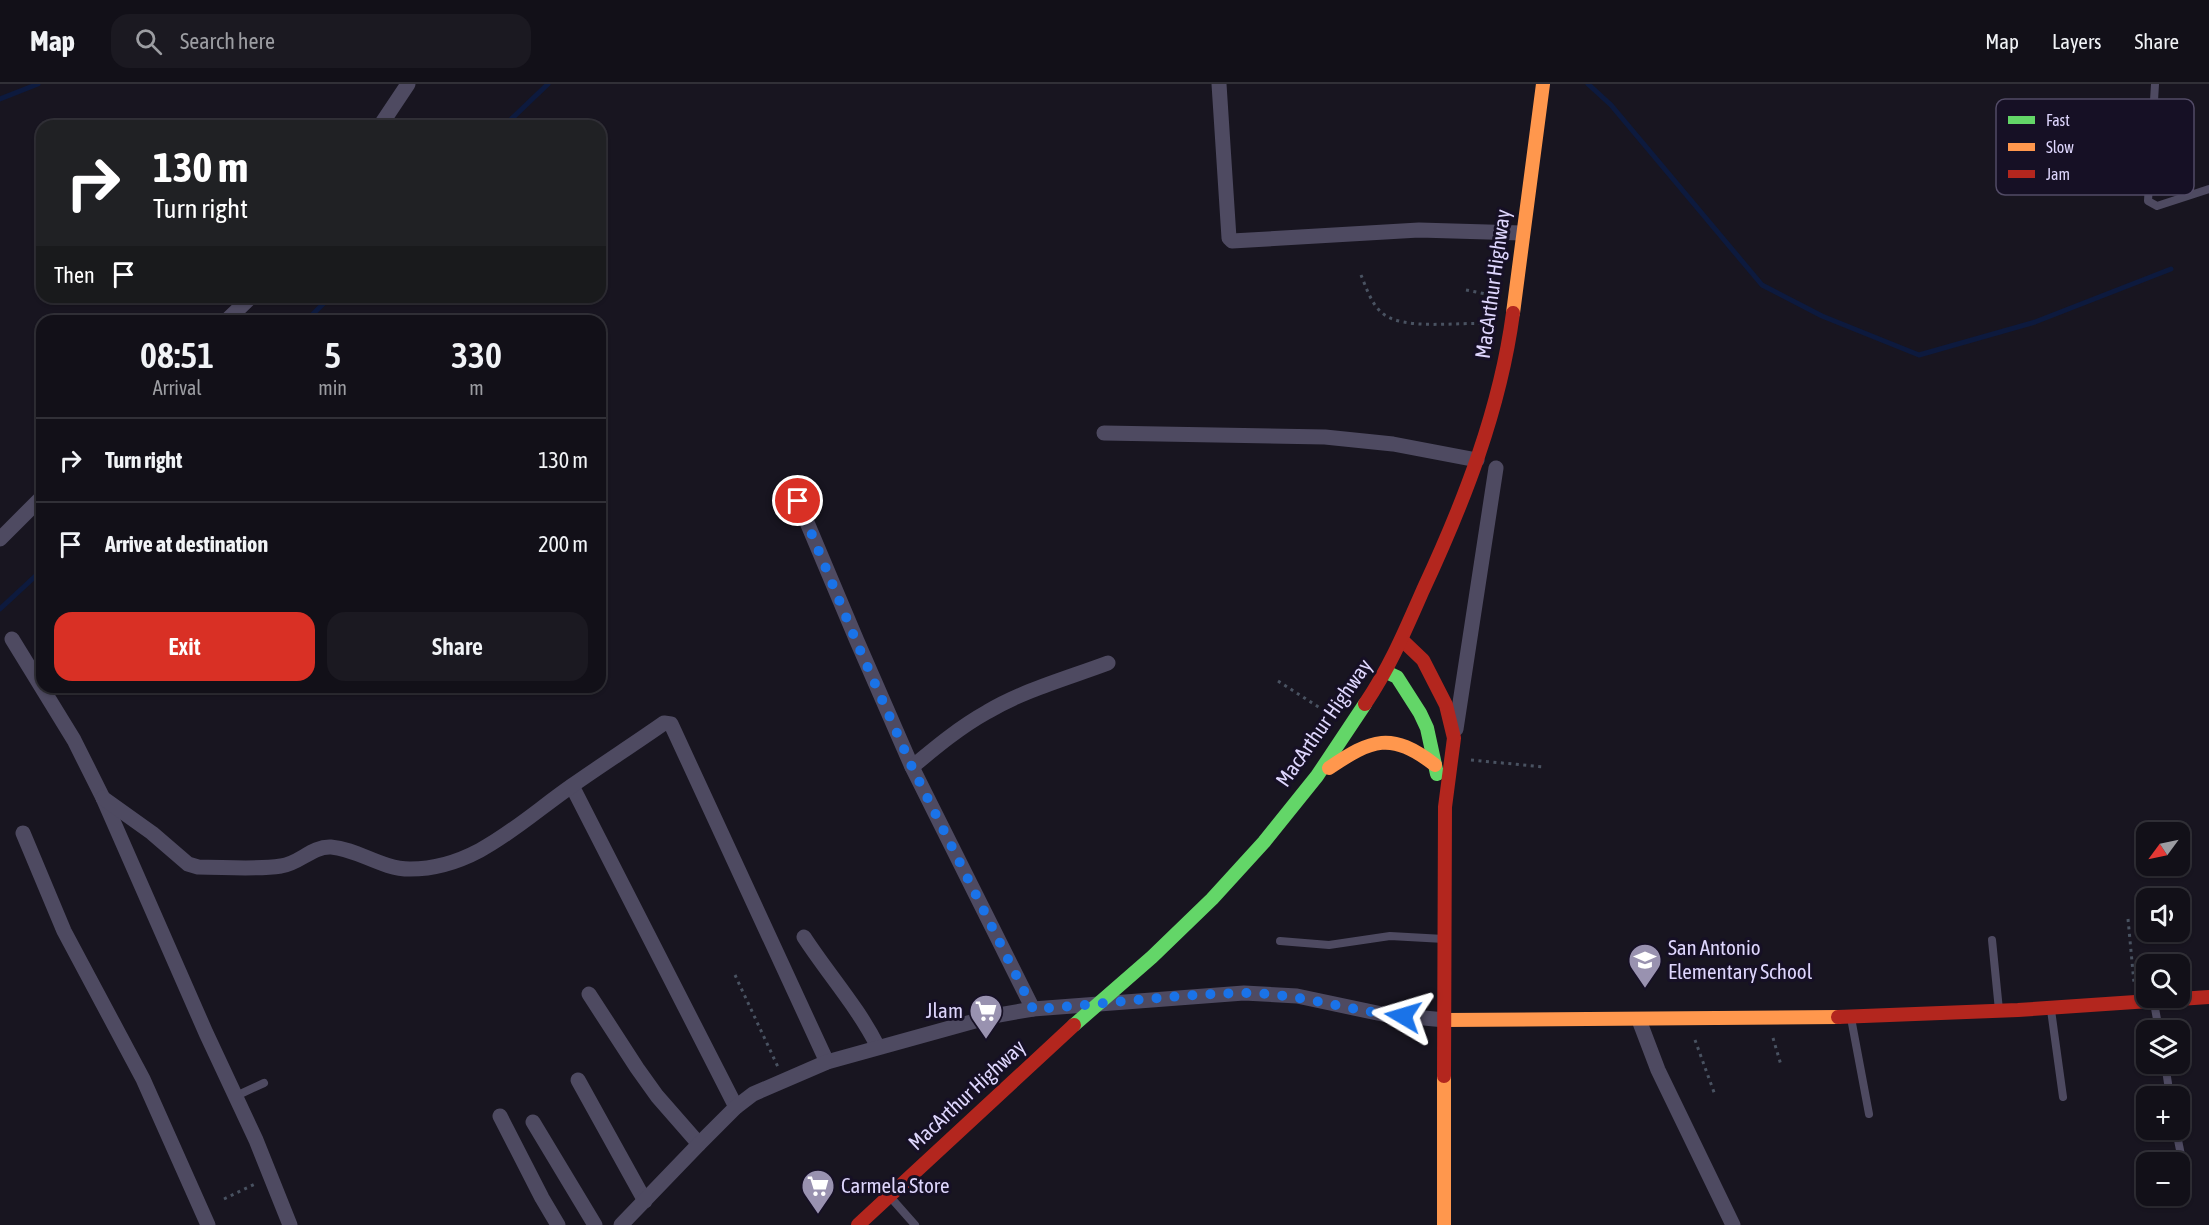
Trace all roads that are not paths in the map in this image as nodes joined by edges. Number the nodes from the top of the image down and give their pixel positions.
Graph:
1 (408, 84) edge
2 (1219, 84) edge
3 (1543, 84) edge
4 (2155, 84) edge
5 (2154, 99) edge
6 (384, 120) edge
7 (2209, 189) edge
8 (2194, 194) edge
9 (2148, 195) edge
10 (2191, 195) edge
11 (1522, 233) junction
12 (245, 303) edge
13 (232, 315) edge
14 (1104, 433) dead end
15 (1477, 460) junction
16 (1496, 468) dead end
17 (798, 501) dead end
18 (36, 503) edge
19 (0, 539) edge
20 (12, 639) dead end
21 (1402, 640) junction
22 (1108, 663) dead end
23 (1386, 672) junction
24 (36, 678) edge
25 (45, 693) edge
26 (1454, 738) junction
27 (1435, 765) junction
28 (912, 767) junction
29 (1317, 776) junction
30 (572, 786) junction
31 (103, 798) junction
32 (1445, 807) junction
33 (23, 834) dead end
34 (804, 937) dead end
35 (1445, 939) junction
36 (1992, 939) dead end
37 (1280, 941) dead end
38 (589, 994) dead end
39 (2209, 997) edge
40 (2190, 999) edge
41 (2136, 1003) edge
42 (1095, 1005) junction
43 (2050, 1008) junction
44 (1033, 1009) junction
45 (1999, 1011) junction
46 (1851, 1018) junction
47 (1444, 1020) junction
48 (1639, 1020) junction
49 (878, 1047) junction
50 (827, 1062) junction
51 (578, 1080) dead end
52 (264, 1083) dead end
53 (236, 1096) junction
54 (2063, 1097) dead end
55 (736, 1107) junction
56 (1869, 1113) dead end
57 (500, 1116) dead end
58 (533, 1122) dead end
59 (699, 1144) junction
60 (889, 1196) junction
61 (645, 1201) junction
62 (208, 1225) edge
63 (290, 1225) edge
64 (558, 1225) edge
65 (595, 1225) edge
66 (621, 1225) edge
67 (858, 1225) edge
68 (915, 1225) edge
69 (1444, 1225) edge
70 (1733, 1225) edge

1 - 6 street
2 - 11 street
3 - 11 main road, MacArthur Highway
4 - 5 lane
7 - 8 lane
9 - 10 lane
11 - 15 main road, MacArthur Highway
12 - 13 street
14 - 15 street
15 - 21 main road, MacArthur Highway
16 - 26 street
17 - 28 street
18 - 19 street
20 - 24 street
21 - 23 main road, MacArthur Highway
21 - 26 main road
22 - 28 street
23 - 27 main road
23 - 29 main road, MacArthur Highway
25 - 31 street
26 - 32 main road
27 - 29 main road
27 - 32 main road
28 - 44 street
29 - 42 main road, MacArthur Highway
30 - 31 street
30 - 50 street
30 - 55 street
31 - 53 street
32 - 35 main road
33 - 62 street
34 - 49 street
35 - 37 lane
35 - 47 main road
36 - 45 lane
38 - 59 street
39 - 40 main road
41 - 43 main road
42 - 44 street
42 - 47 street
42 - 60 main road, MacArthur Highway
43 - 45 main road
43 - 54 lane
44 - 49 street
45 - 46 main road
46 - 48 main road
46 - 56 lane
47 - 48 main road
47 - 69 main road
48 - 70 street
49 - 50 street
50 - 55 street
51 - 61 street
52 - 53 lane
53 - 63 street
55 - 59 street
57 - 64 street
58 - 65 street
59 - 61 street
60 - 67 main road, MacArthur Highway
60 - 68 lane
61 - 66 street

